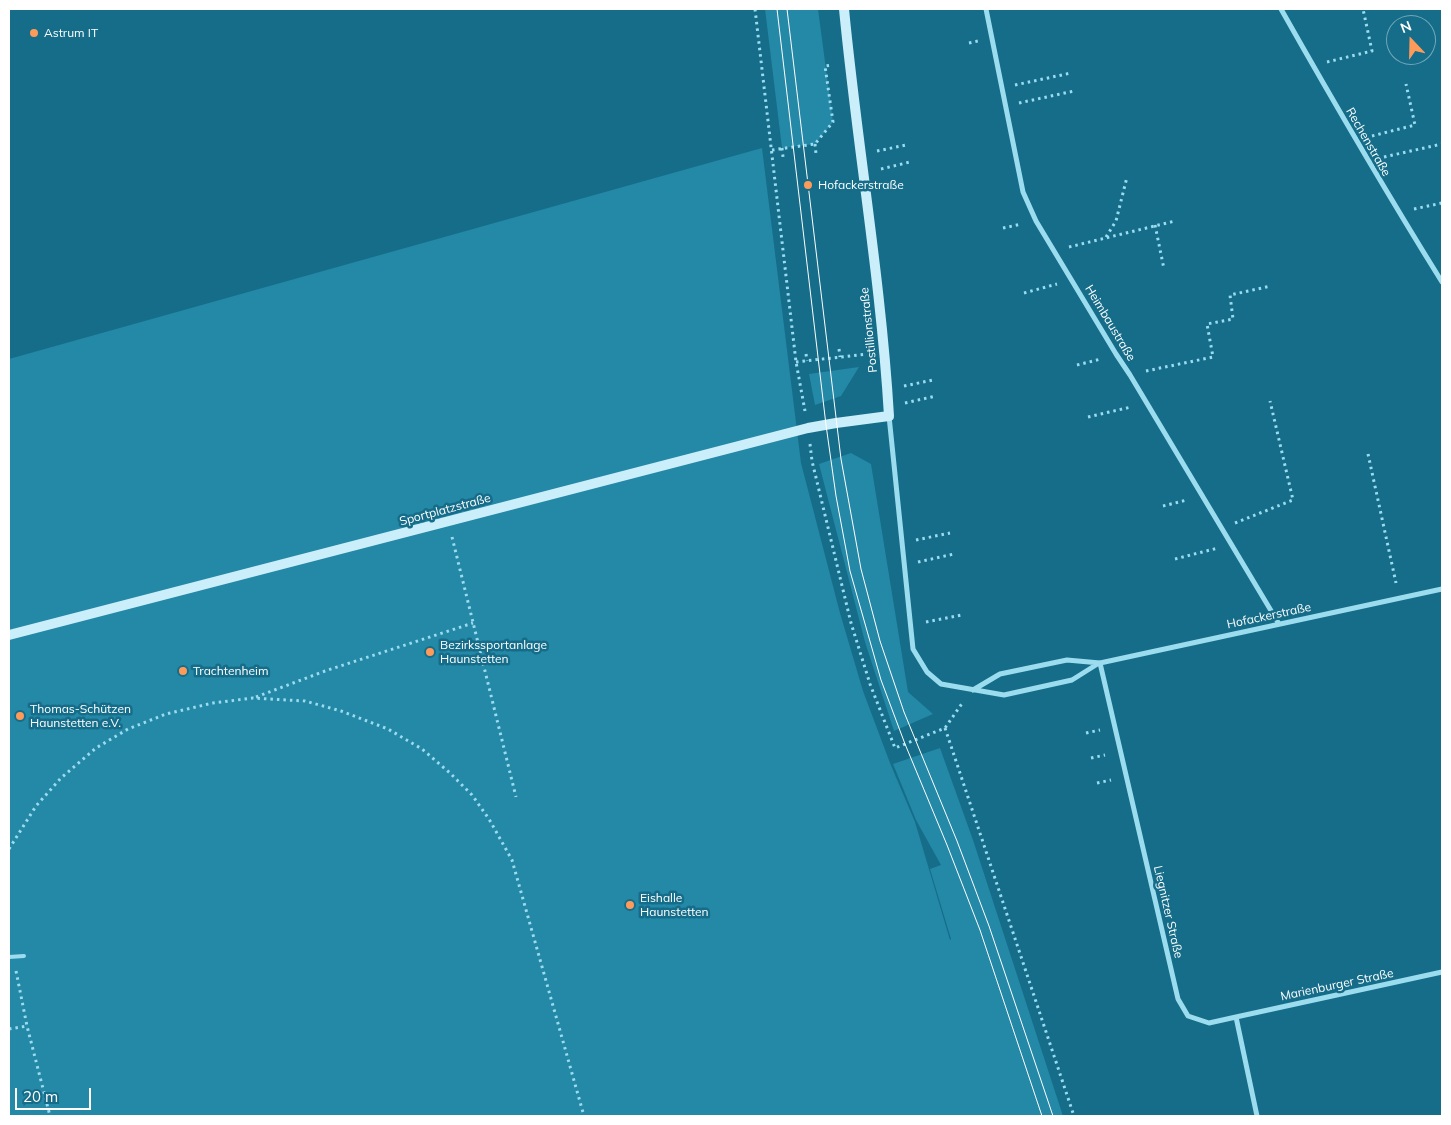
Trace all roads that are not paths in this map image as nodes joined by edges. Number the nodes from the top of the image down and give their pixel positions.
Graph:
1 (844, 9) edge
2 (986, 9) edge
3 (1281, 9) edge
4 (1442, 282) edge
5 (889, 412) junction
6 (1442, 589) edge
7 (1279, 624) junction
8 (9, 635) edge
9 (913, 649) joint
10 (1100, 663) junction
11 (973, 690) junction
12 (24, 956) dead end
13 (9, 957) edge
14 (1442, 972) edge
15 (1236, 1017) junction
16 (1258, 1116) edge

1 - 5 street, Postillionstraße
2 - 7 street, Heimbaustraße
3 - 4 street, Rechenstraße
5 - 8 street, Sportplatzstraße
5 - 9 street, Postillionstraße
6 - 7 street, Hofackerstraße
7 - 10 street, Hofackerstraße
9 - 11 street, Hofackerstraße
10 - 11 street, Hofackerstraße
10 - 11 street, Hofackerstraße
10 - 15 street, Liegnitzer Straße
12 - 13 lane
14 - 15 street, Marienburger Straße
15 - 16 street

